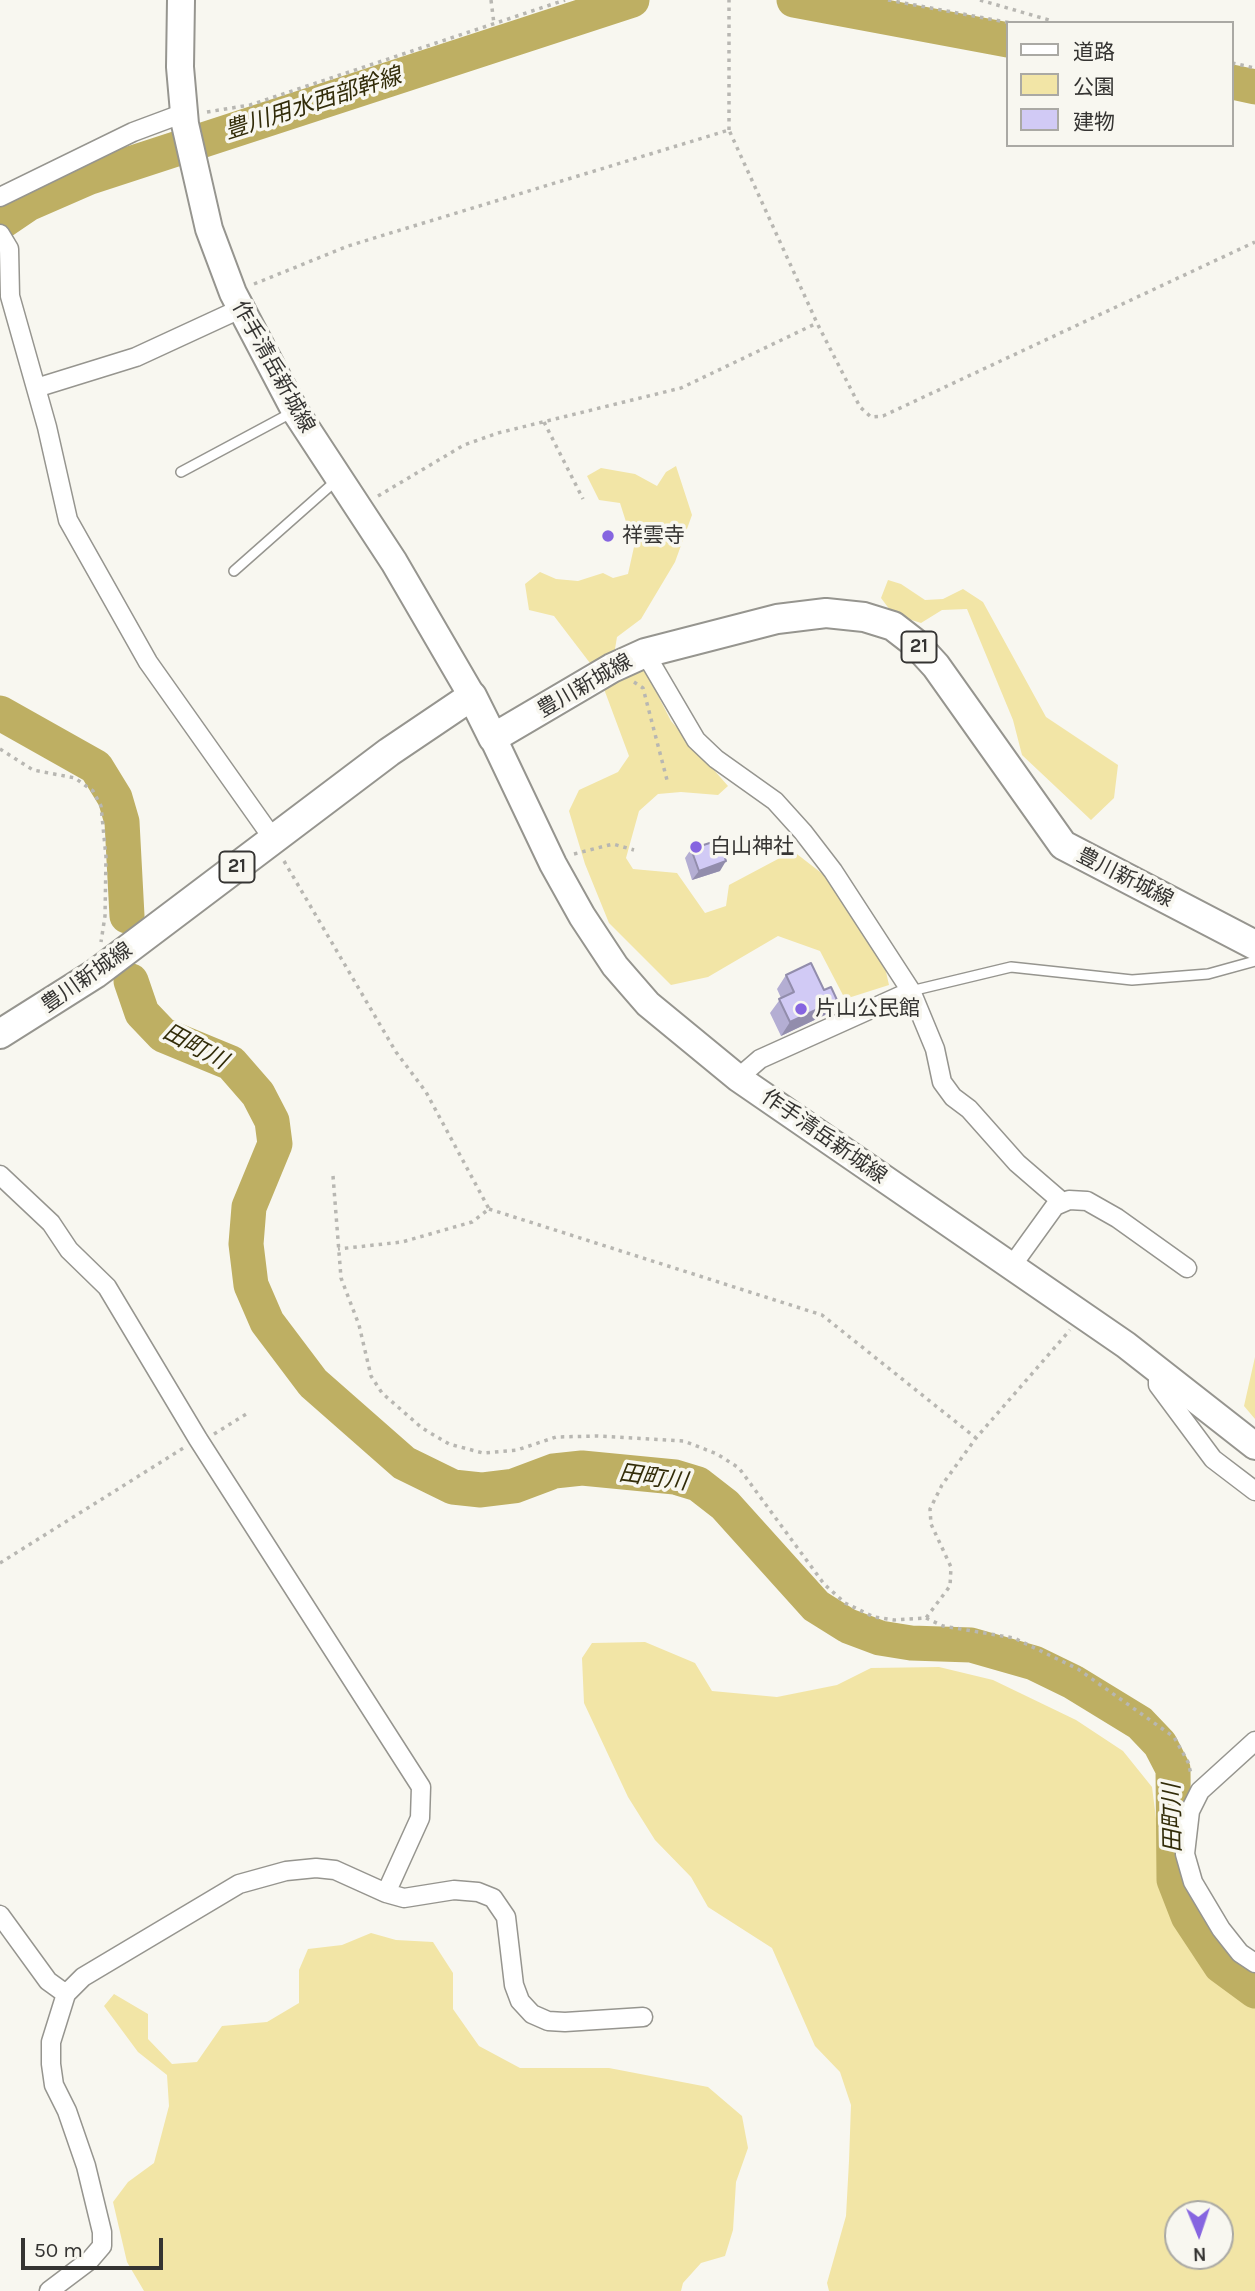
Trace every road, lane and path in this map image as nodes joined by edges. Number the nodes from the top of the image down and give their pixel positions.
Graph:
1 (181, 0) edge
2 (491, 0) edge
3 (565, 0) edge
4 (888, 0) edge
5 (979, 0) edge
6 (729, 2) edge
7 (1049, 21) edge
8 (1006, 22) edge
9 (494, 23) junction
10 (1234, 63) edge
11 (1255, 68) edge
12 (184, 119) junction
13 (729, 130) junction
14 (0, 197) edge
15 (3, 238) edge
16 (1255, 242) edge
17 (236, 301) junction
18 (817, 323) junction
19 (36, 388) junction
20 (295, 411) junction
21 (544, 422) junction
22 (181, 472) dead end
23 (339, 478) junction
24 (583, 499) dead end
25 (358, 507) junction
26 (234, 571) dead end
27 (645, 653) junction
28 (612, 668) junction
29 (471, 696) junction
30 (493, 738) junction
31 (0, 749) edge
32 (667, 779) dead end
33 (274, 840) junction
34 (634, 850) dead end
35 (553, 864) junction
36 (1255, 945) edge
37 (1255, 961) edge
38 (95, 974) junction
39 (911, 991) junction
40 (0, 1034) edge
41 (738, 1078) junction
42 (0, 1175) edge
43 (333, 1176) dead end
44 (1061, 1201) junction
45 (489, 1209) junction
46 (338, 1249) junction
47 (1011, 1267) junction
48 (1187, 1268) dead end
49 (1077, 1311) junction
50 (1158, 1369) junction
51 (248, 1413) dead end
52 (198, 1438) junction
53 (976, 1438) junction
54 (1255, 1446) edge
55 (1255, 1491) edge
56 (0, 1563) edge
57 (926, 1618) junction
58 (1255, 1741) edge
59 (1200, 1791) junction
60 (386, 1893) junction
61 (0, 1915) edge
62 (1255, 1963) edge
63 (66, 1994) junction
64 (643, 2017) dead end
65 (48, 2291) edge

1 - 12 main road, 作手清岳新城線
2 - 9 path
3 - 9 path
4 - 8 path
5 - 7 path
6 - 13 path
9 - 12 path
10 - 11 path
12 - 14 street
12 - 17 main road, 作手清岳新城線
13 - 17 path
13 - 18 path
15 - 19 street
16 - 18 path
17 - 19 street
17 - 20 main road, 作手清岳新城線
18 - 21 path
19 - 33 street
20 - 22 lane
20 - 23 main road, 作手清岳新城線
21 - 24 path
21 - 25 path
23 - 25 main road, 作手清岳新城線
23 - 26 lane
25 - 29 main road, 作手清岳新城線
27 - 28 main road, 豊川新城線 / 21
27 - 36 main road, 豊川新城線 / 21
27 - 39 street
28 - 30 main road, 豊川新城線 / 21
28 - 32 path
29 - 30 main road
29 - 33 main road, 豊川新城線 / 21
30 - 35 main road, 作手清岳新城線
31 - 38 path
33 - 38 main road, 豊川新城線 / 21
33 - 45 path
34 - 35 path
35 - 41 main road, 作手清岳新城線
37 - 39 lane
38 - 40 main road, 豊川新城線 / 21
39 - 41 street
39 - 44 street
41 - 47 main road, 作手清岳新城線
42 - 52 street
43 - 46 path
44 - 47 street
44 - 48 street
45 - 46 path
45 - 53 path
46 - 57 path
47 - 49 main road, 作手清岳新城線
49 - 50 main road, 作手清岳新城線
49 - 53 path
50 - 54 main road, 作手清岳新城線
50 - 55 street
51 - 52 path
52 - 56 path
52 - 60 street
53 - 57 path
57 - 59 path
58 - 59 street
59 - 62 street
60 - 63 street
60 - 64 street
61 - 63 street
63 - 65 street

